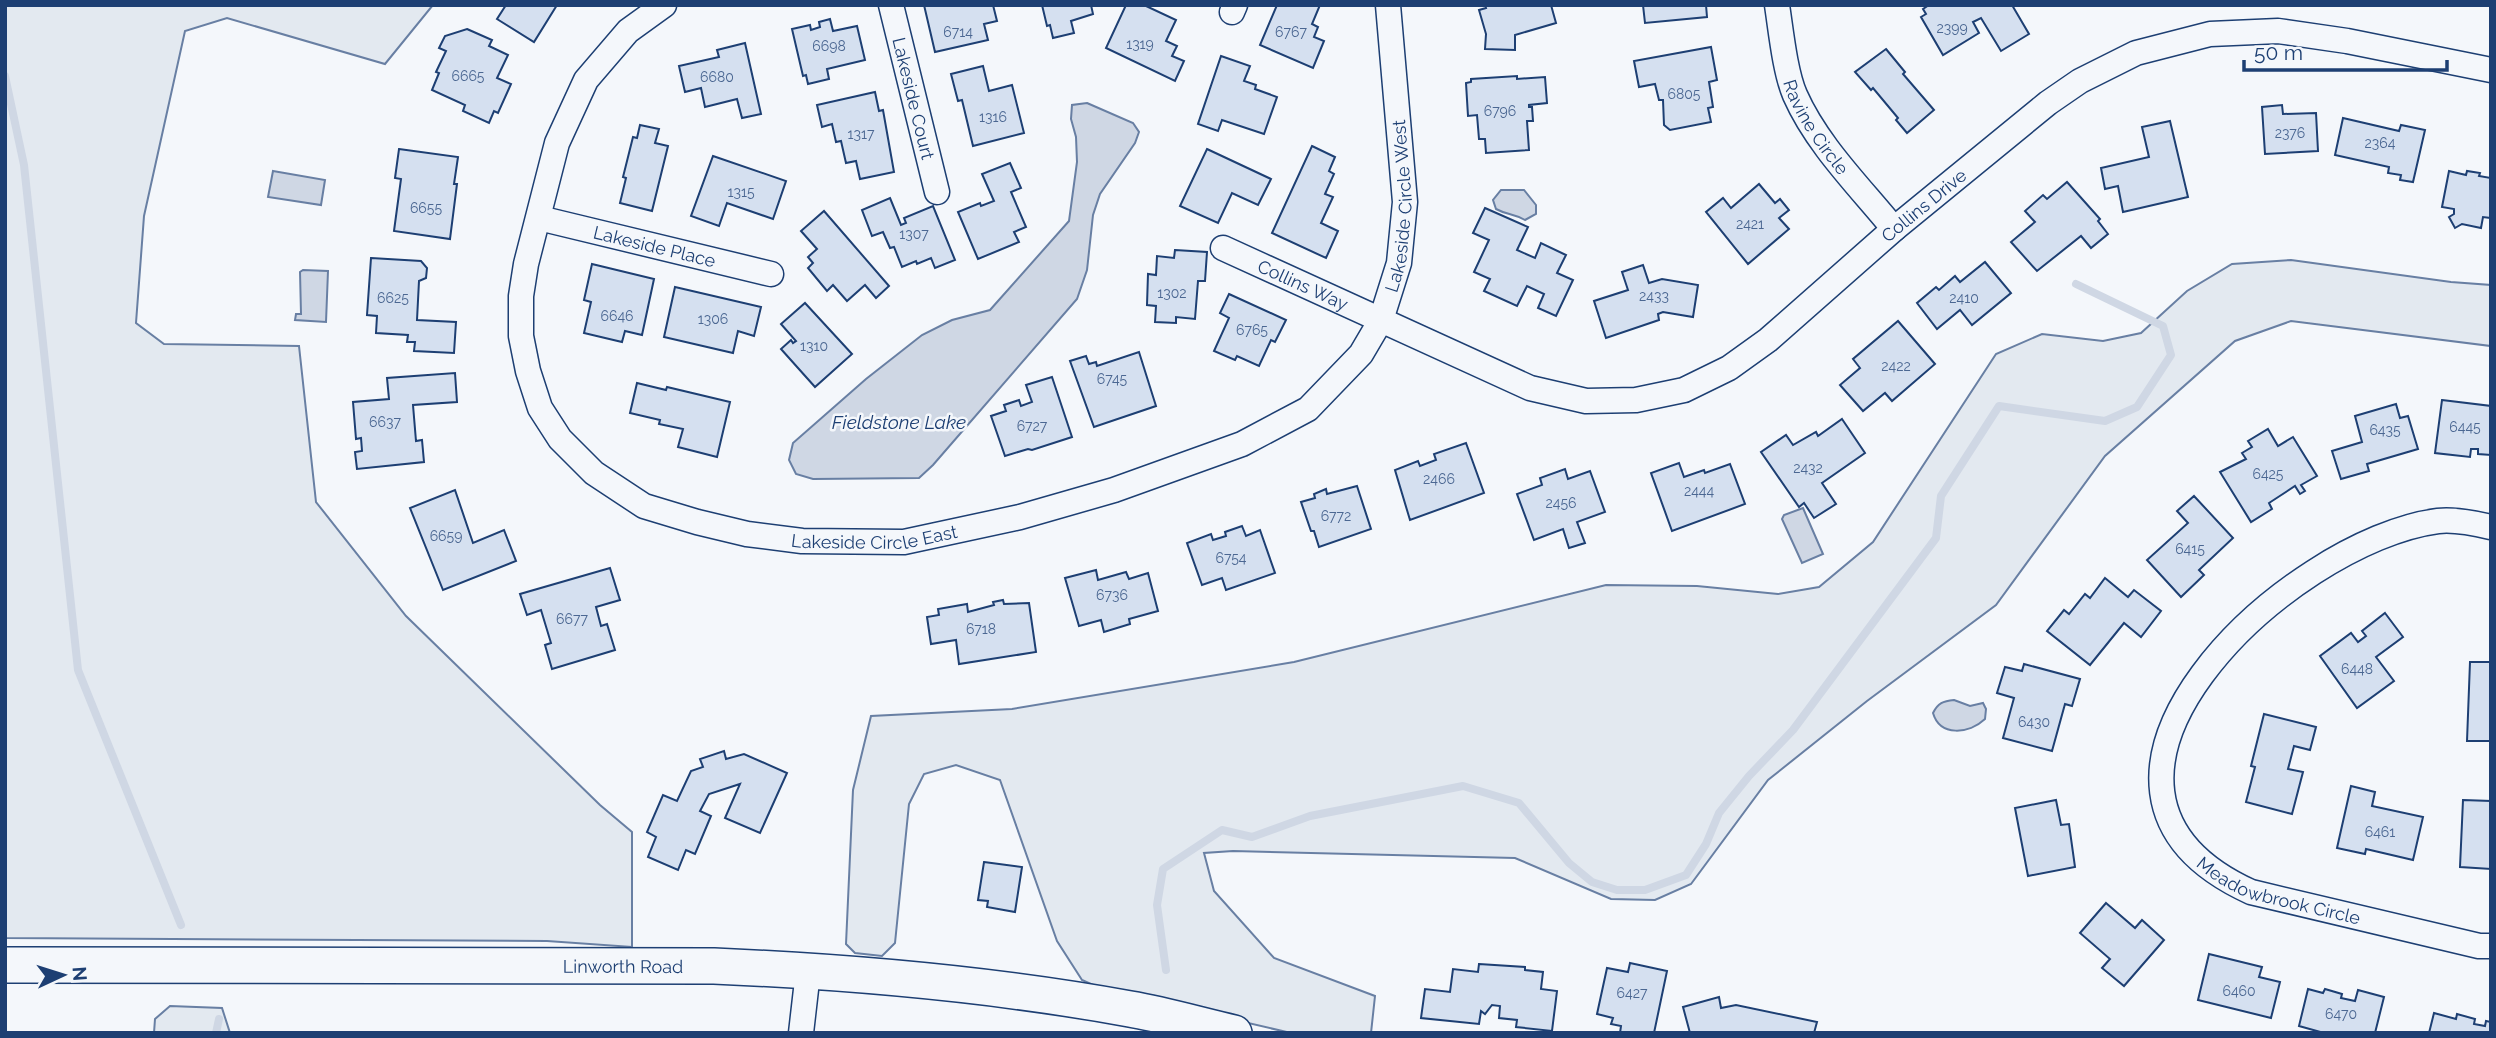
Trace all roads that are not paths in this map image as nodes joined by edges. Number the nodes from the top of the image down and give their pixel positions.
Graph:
1 (664, 5) edge
2 (891, 5) edge
3 (1388, 5) edge
4 (1777, 5) edge
5 (2491, 70) edge
6 (937, 192) dead end
7 (539, 218) junction
8 (1894, 229) junction
9 (1223, 248) dead end
10 (771, 274) dead end
11 (1381, 320) junction
12 (2491, 527) edge
13 (2491, 946) edge
14 (5, 965) edge
15 (808, 972) junction
16 (802, 1033) edge
17 (1234, 1033) edge

1 - 7 street
2 - 6 street, Lakeside Court
3 - 11 street, Lakeside Circle West
4 - 8 street, Ravine Circle
5 - 8 street, Collins Drive
7 - 10 street, Lakeside Place
7 - 11 street, Lakeside Circle East
8 - 11 street, Collins Drive
9 - 11 street, Collins Way
12 - 13 street, Meadowbrook Circle
14 - 15 main road, Linworth Road
15 - 16 street
15 - 17 main road, Linworth Road

